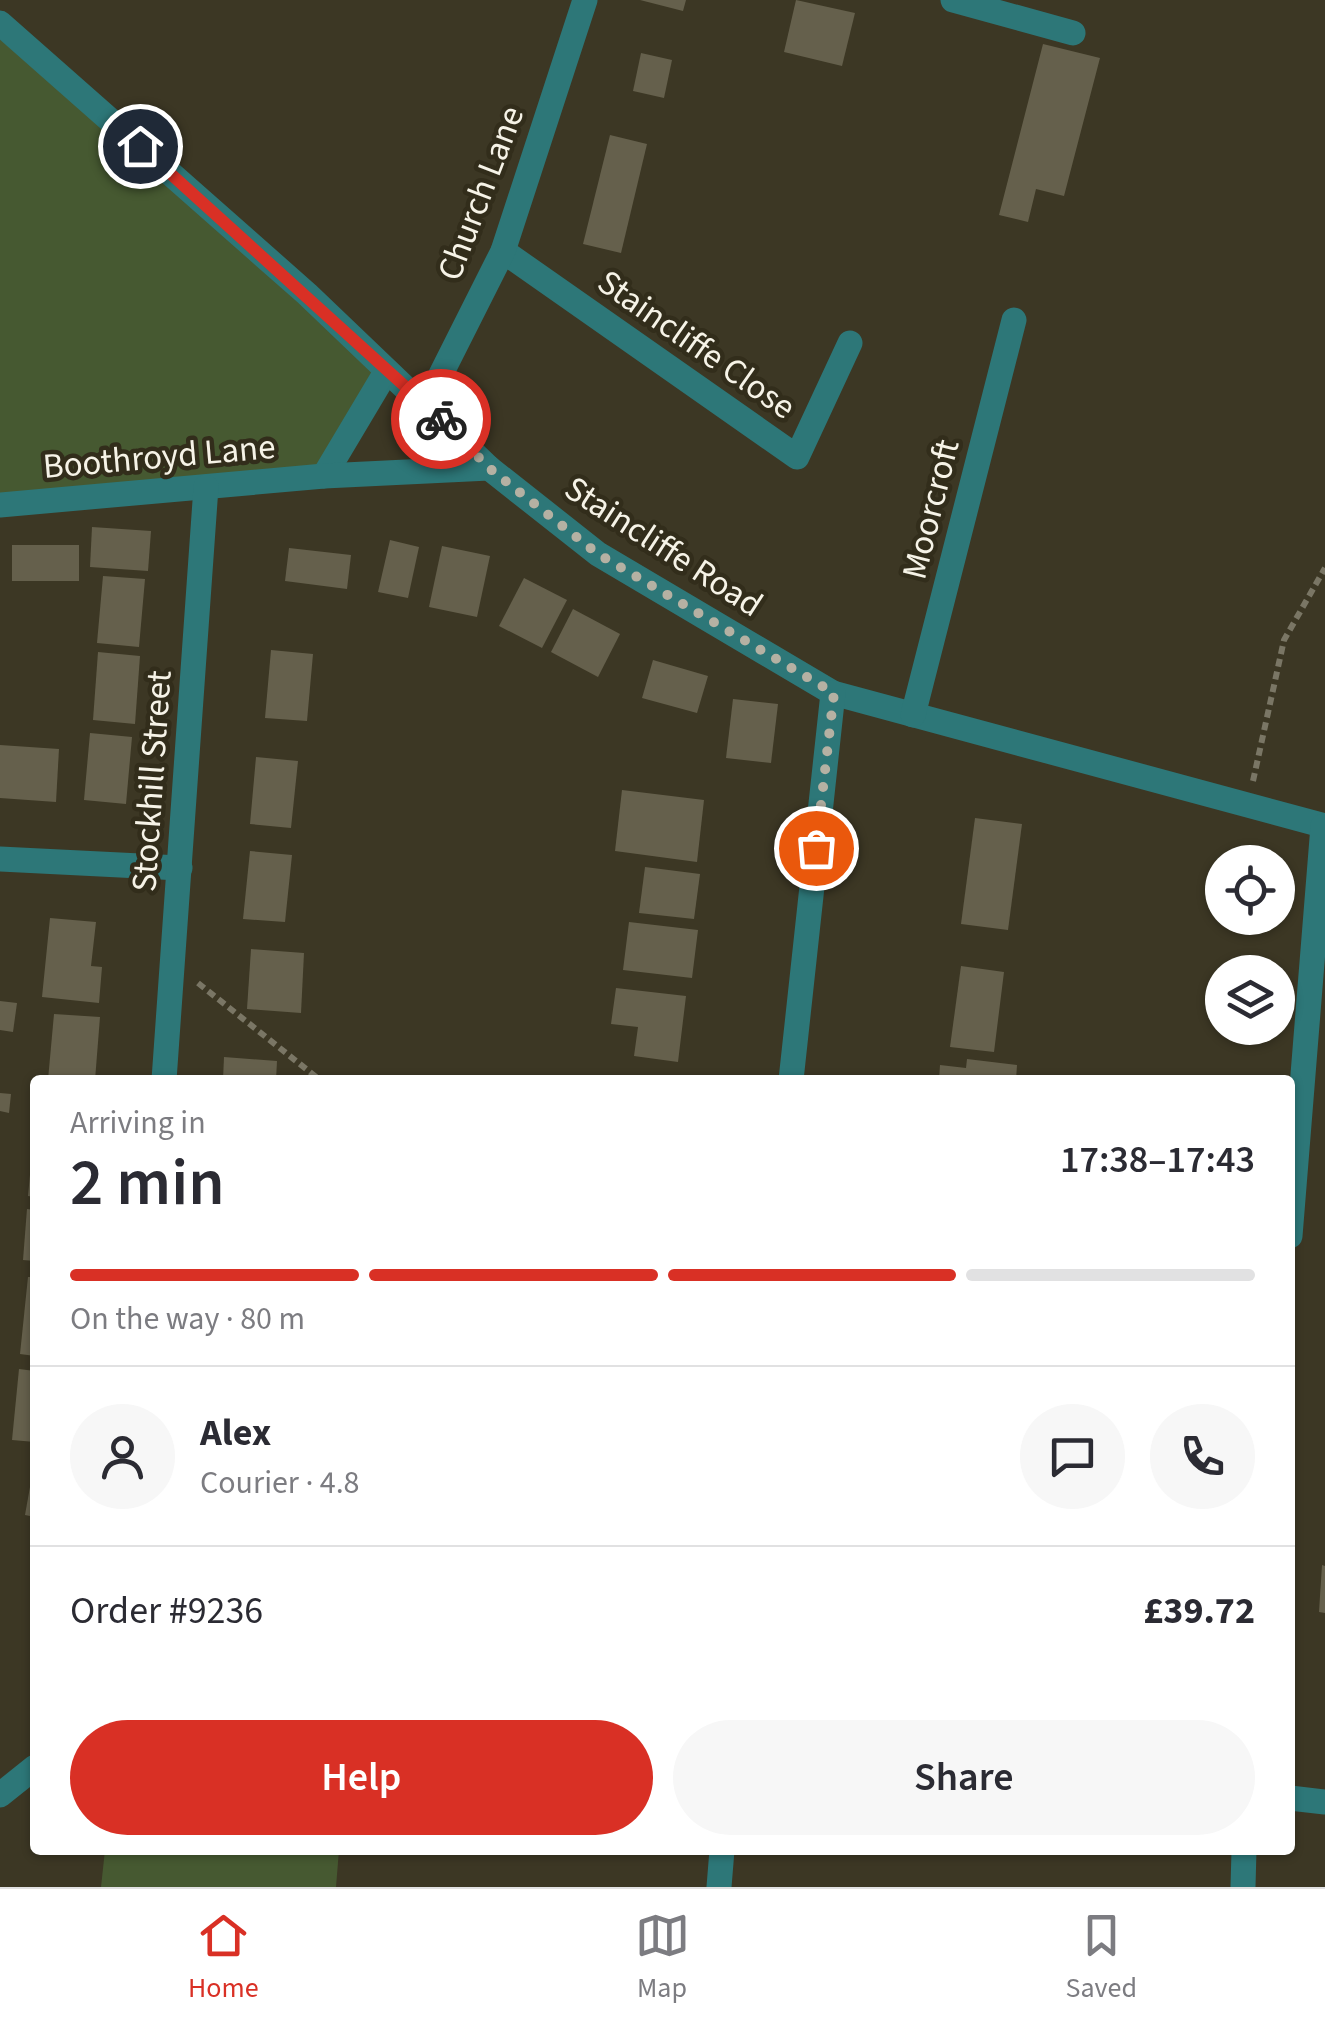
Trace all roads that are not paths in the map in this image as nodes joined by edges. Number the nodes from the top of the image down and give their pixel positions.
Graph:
1 (585, 0) edge
2 (953, 0) edge
3 (0, 23) edge
4 (1073, 33) dead end
5 (504, 251) junction
6 (1014, 320) dead end
7 (850, 343) dead end
8 (386, 372) junction
9 (426, 404) junction
10 (489, 468) junction
11 (324, 476) junction
12 (206, 488) junction
13 (0, 505) edge
14 (834, 693) junction
15 (913, 715) junction
16 (1324, 826) edge
17 (0, 859) edge
18 (180, 868) junction
19 (164, 1075) edge
20 (792, 1075) edge
21 (1295, 1176) edge
22 (30, 1772) edge
23 (0, 1795) edge
24 (1295, 1799) edge
25 (1325, 1802) edge
26 (722, 1855) edge
27 (1244, 1855) edge
28 (719, 1887) edge
29 (1243, 1887) edge

1 - 5 street, Church Lane
2 - 4 street
3 - 8 street, Staincliffe Road
5 - 7 street, Staincliffe Close
5 - 9 street, Church Lane
6 - 15 street, Moorcroft
8 - 9 street, Staincliffe Road
8 - 11 street, Boothroyd Lane
9 - 10 street, Staincliffe Road
10 - 11 street, Boothroyd Lane
10 - 14 street, Staincliffe Road
11 - 12 street, Boothroyd Lane
12 - 13 street, Boothroyd Lane
12 - 18 street, Stockhill Street
14 - 15 street, Staincliffe Road
14 - 20 street
15 - 16 street, Staincliffe Road
16 - 21 street
17 - 18 street
18 - 19 street, Stockhill Street
22 - 23 street
24 - 25 street
26 - 28 street
27 - 29 street

